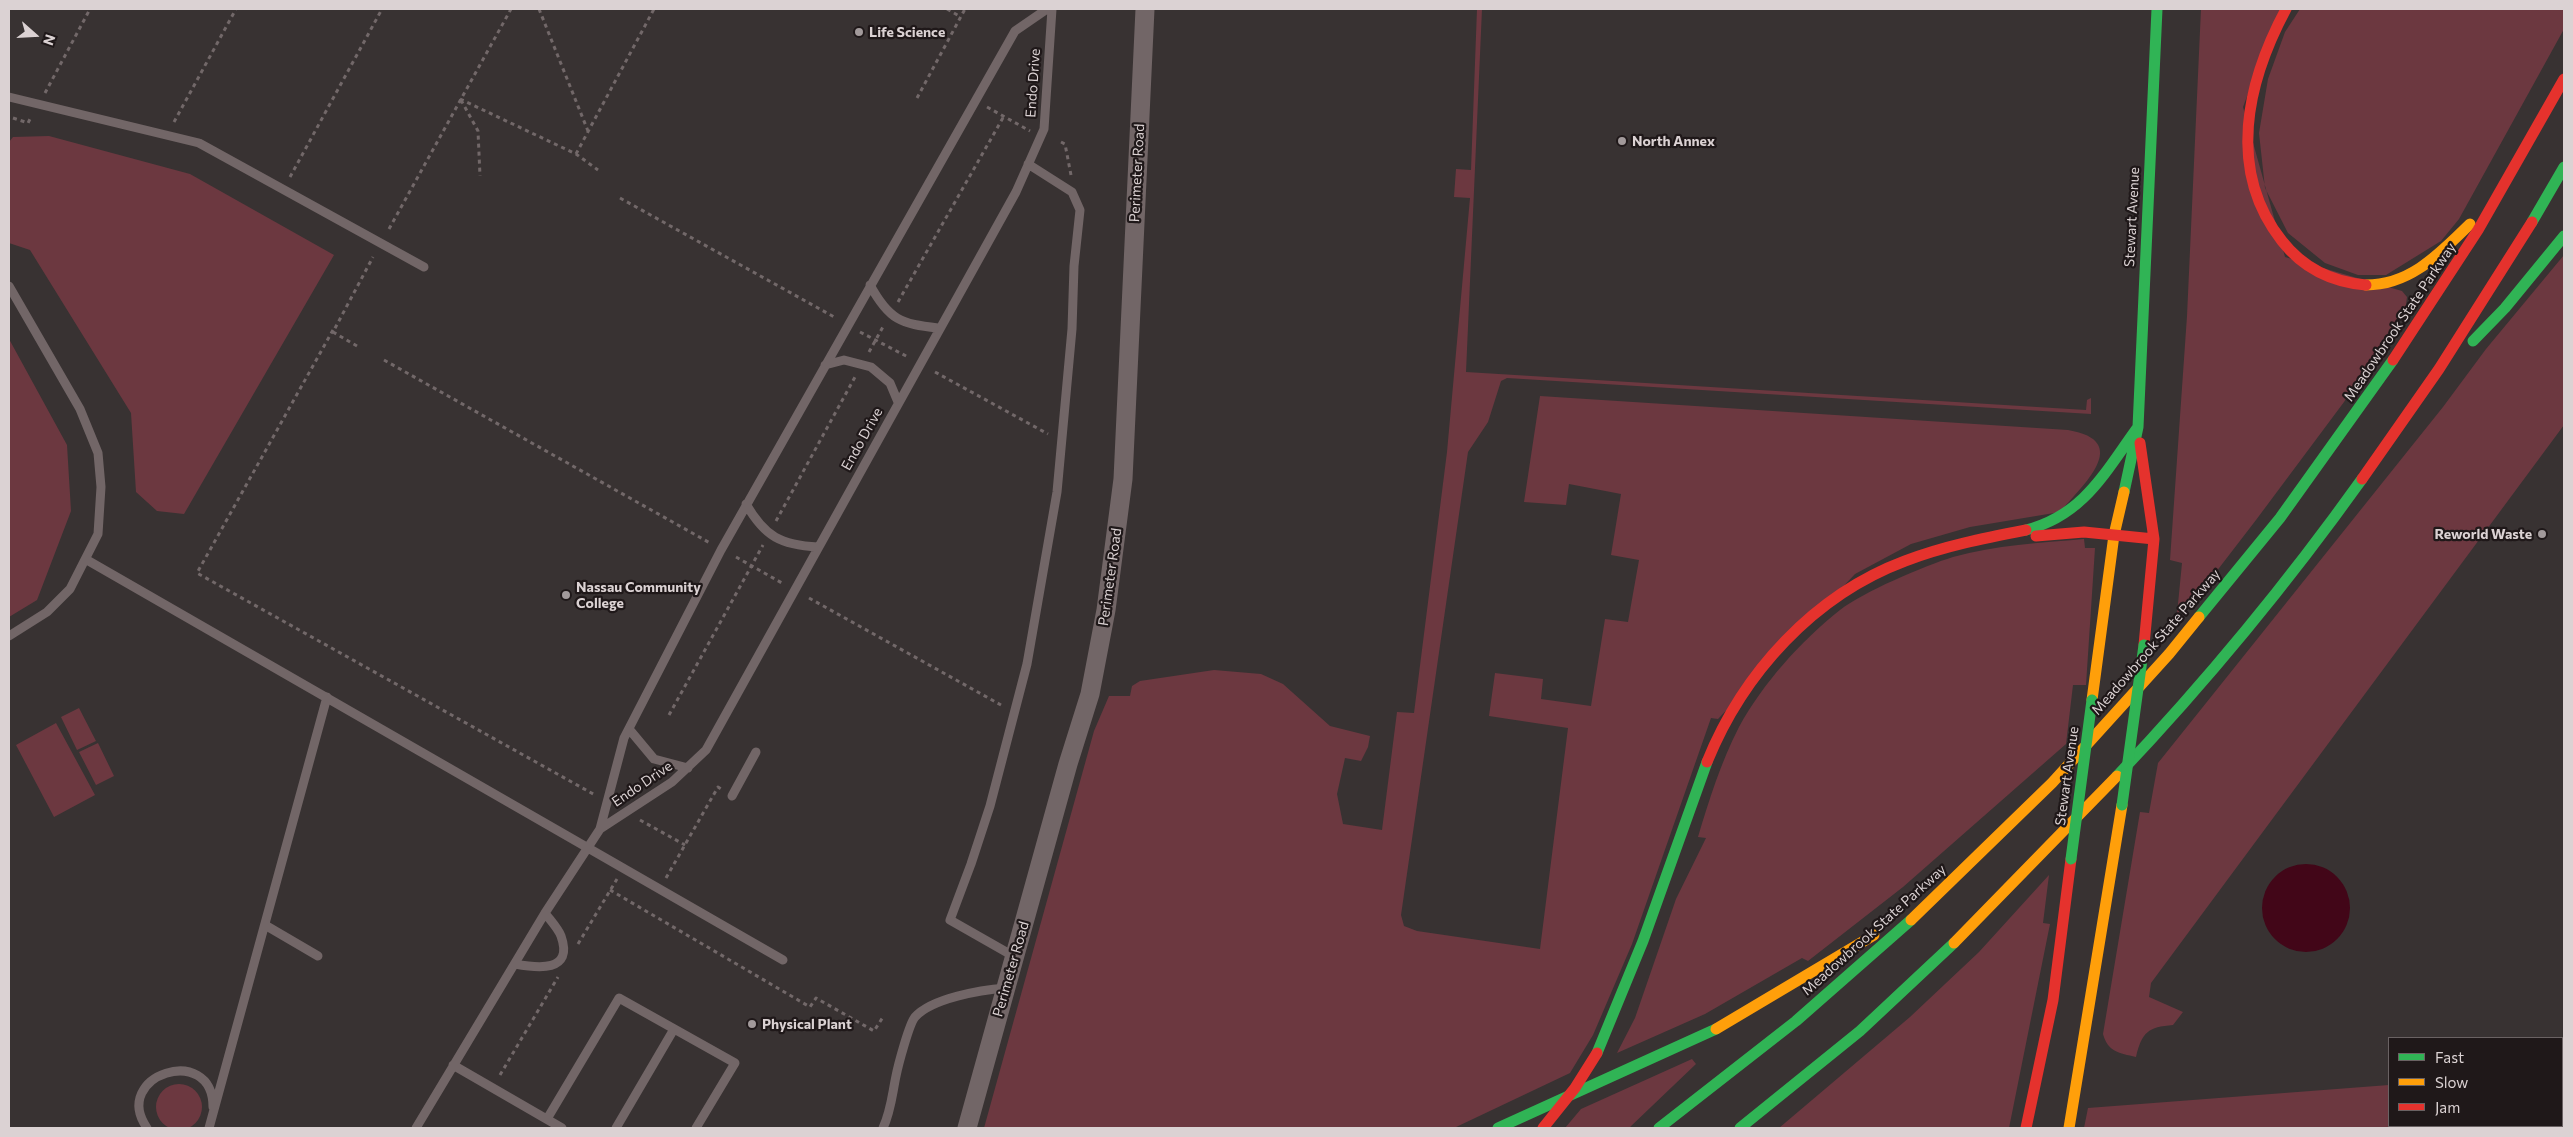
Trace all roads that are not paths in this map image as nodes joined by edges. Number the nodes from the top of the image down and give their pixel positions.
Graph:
1 (1047, 9) edge
2 (1052, 9) edge
3 (1145, 9) edge
4 (2157, 9) edge
5 (2286, 9) edge
6 (2564, 79) edge
7 (9, 98) edge
8 (1028, 164) junction
9 (2564, 167) edge
10 (2496, 201) junction
11 (2564, 236) edge
12 (424, 267) dead end
13 (870, 285) junction
14 (9, 286) edge
15 (938, 328) junction
16 (825, 365) junction
17 (2430, 385) junction
18 (898, 402) junction
19 (2138, 427) junction
20 (746, 504) junction
21 (2114, 535) junction
22 (1982, 538) junction
23 (2154, 539) junction
24 (818, 547) junction
25 (87, 560) junction
26 (9, 636) edge
27 (327, 697) junction
28 (629, 728) junction
29 (756, 752) dead end
30 (688, 768) junction
31 (732, 796) road end
32 (600, 828) junction
33 (588, 847) junction
34 (1933, 898) junction
35 (545, 913) junction
36 (265, 925) junction
37 (318, 956) dead end
38 (1015, 957) junction
39 (783, 960) dead end
40 (515, 964) junction
41 (1006, 988) junction
42 (674, 1029) junction
43 (453, 1065) junction
44 (212, 1116) junction
45 (547, 1119) junction
46 (146, 1128) edge
47 (208, 1128) edge
48 (416, 1128) edge
49 (562, 1128) edge
50 (616, 1128) edge
51 (696, 1128) edge
52 (883, 1128) edge
53 (968, 1128) edge
54 (1498, 1128) edge
55 (1543, 1128) edge
56 (1659, 1128) edge
57 (1740, 1128) edge
58 (2026, 1128) edge
59 (2069, 1128) edge

1 - 13 lane, Endo Drive
2 - 8 lane, Endo Drive
3 - 38 street, Perimeter Road
4 - 19 main road, Stewart Avenue
5 - 10 main road
6 - 10 main road, Meadowbrook State Parkway
7 - 12 lane
8 - 15 lane, Endo Drive
8 - 38 lane
9 - 17 main road
10 - 34 main road, Meadowbrook State Parkway
11 - 17 main road
13 - 15 lane
13 - 16 lane, Endo Drive
14 - 25 lane
15 - 18 lane, Endo Drive
16 - 18 lane
16 - 20 lane, Endo Drive
17 - 57 main road
18 - 24 lane, Endo Drive
19 - 21 main road, Stewart Avenue
19 - 22 main road
19 - 23 main road, Stewart Avenue
20 - 24 lane
20 - 28 lane, Endo Drive
21 - 22 main road
21 - 23 main road
21 - 58 main road, Stewart Avenue, bridge
22 - 55 main road, bridge
23 - 59 main road, Stewart Avenue, bridge
24 - 30 lane, Endo Drive
25 - 26 lane
25 - 27 lane
27 - 33 lane
27 - 36 lane
28 - 30 lane
28 - 32 lane, Endo Drive
29 - 31 lane
30 - 32 lane, Endo Drive
32 - 33 lane, Endo Drive
33 - 35 lane, Endo Drive
33 - 39 lane
34 - 54 main road
34 - 56 main road, Meadowbrook State Parkway
35 - 40 lane, Endo Drive
35 - 40 lane
36 - 37 lane
36 - 44 lane
38 - 41 street, Perimeter Road
40 - 43 lane, Endo Drive
41 - 52 lane
41 - 53 street, Perimeter Road
42 - 45 lane
42 - 50 lane
42 - 51 lane
43 - 45 lane
43 - 48 lane, Endo Drive
44 - 46 lane
44 - 47 lane
45 - 49 lane

